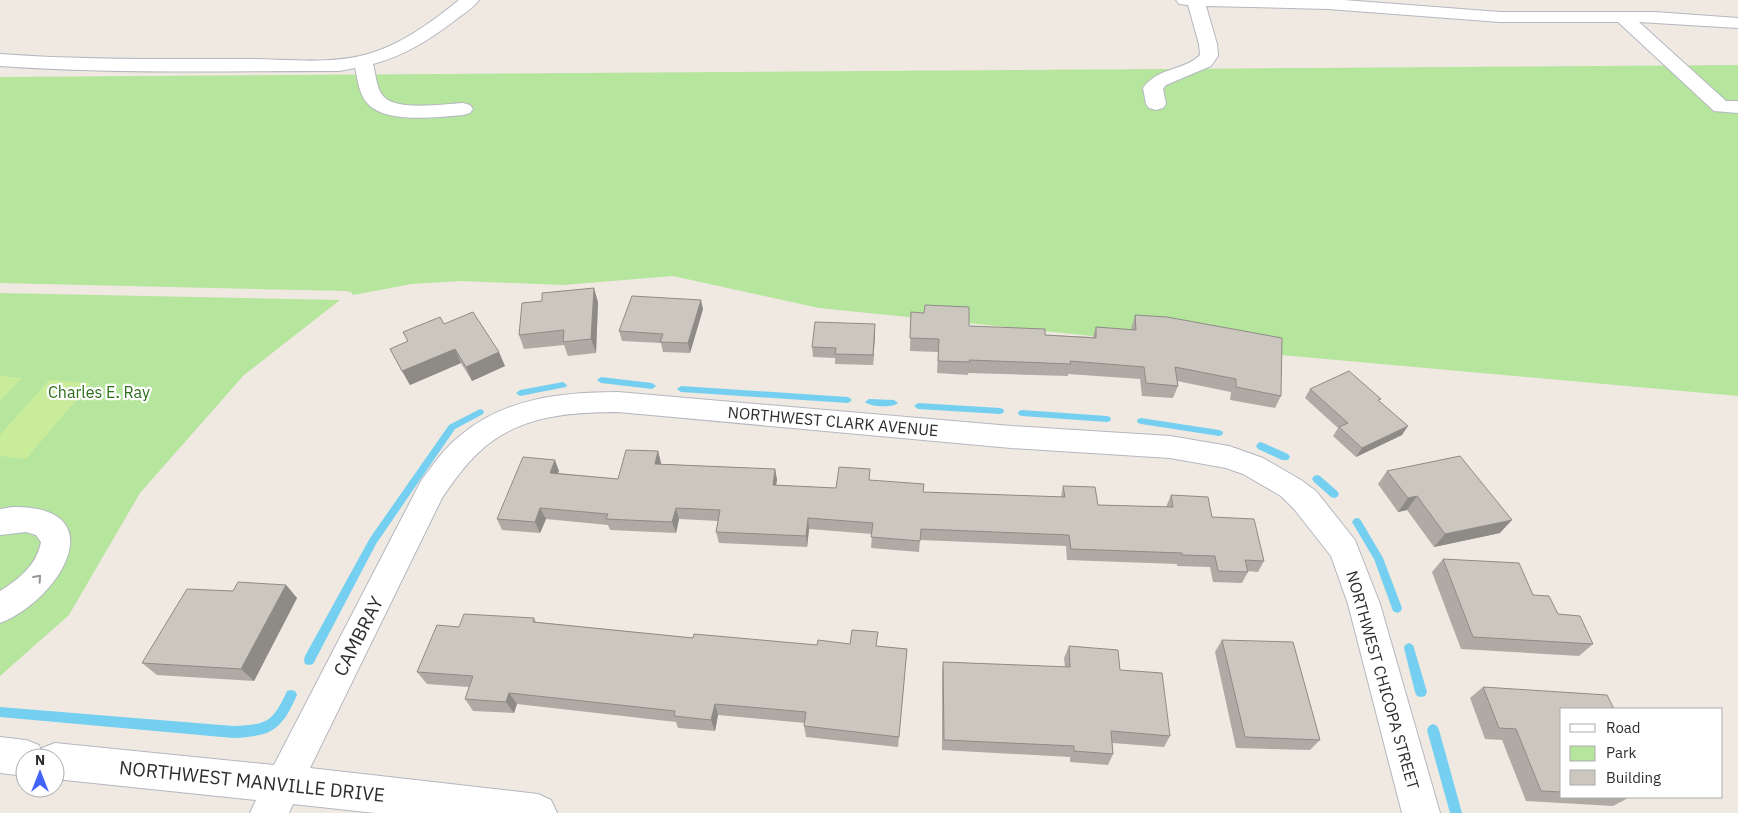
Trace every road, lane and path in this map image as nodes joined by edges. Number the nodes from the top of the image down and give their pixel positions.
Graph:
1 (470, 0) edge
2 (1185, 0) edge
3 (1196, 0) edge
4 (1623, 17) junction
5 (1738, 23) edge
6 (0, 60) edge
7 (364, 63) junction
8 (1156, 104) dead end
9 (1738, 107) edge
10 (463, 110) dead end
11 (1229, 458) joint
12 (452, 461) joint
13 (0, 522) edge
14 (0, 608) edge
15 (0, 755) edge
16 (15, 757) edge
17 (65, 763) edge
18 (277, 798) edge
19 (538, 813) edge
20 (1421, 813) edge

1 - 7 street
2 - 3 street
3 - 4 street
3 - 8 street
4 - 5 street
4 - 9 street
6 - 7 street
7 - 10 street
11 - 12 street, NORTHWEST CLARK AVENUE
11 - 20 street, NORTHWEST CHICOPA STREET
12 - 18 street, CAMBRAY
14 -> 13 street
15 - 16 street
17 - 18 street, NORTHWEST MANVILLE DRIVE
18 - 19 street, NORTHWEST MANVILLE DRIVE

